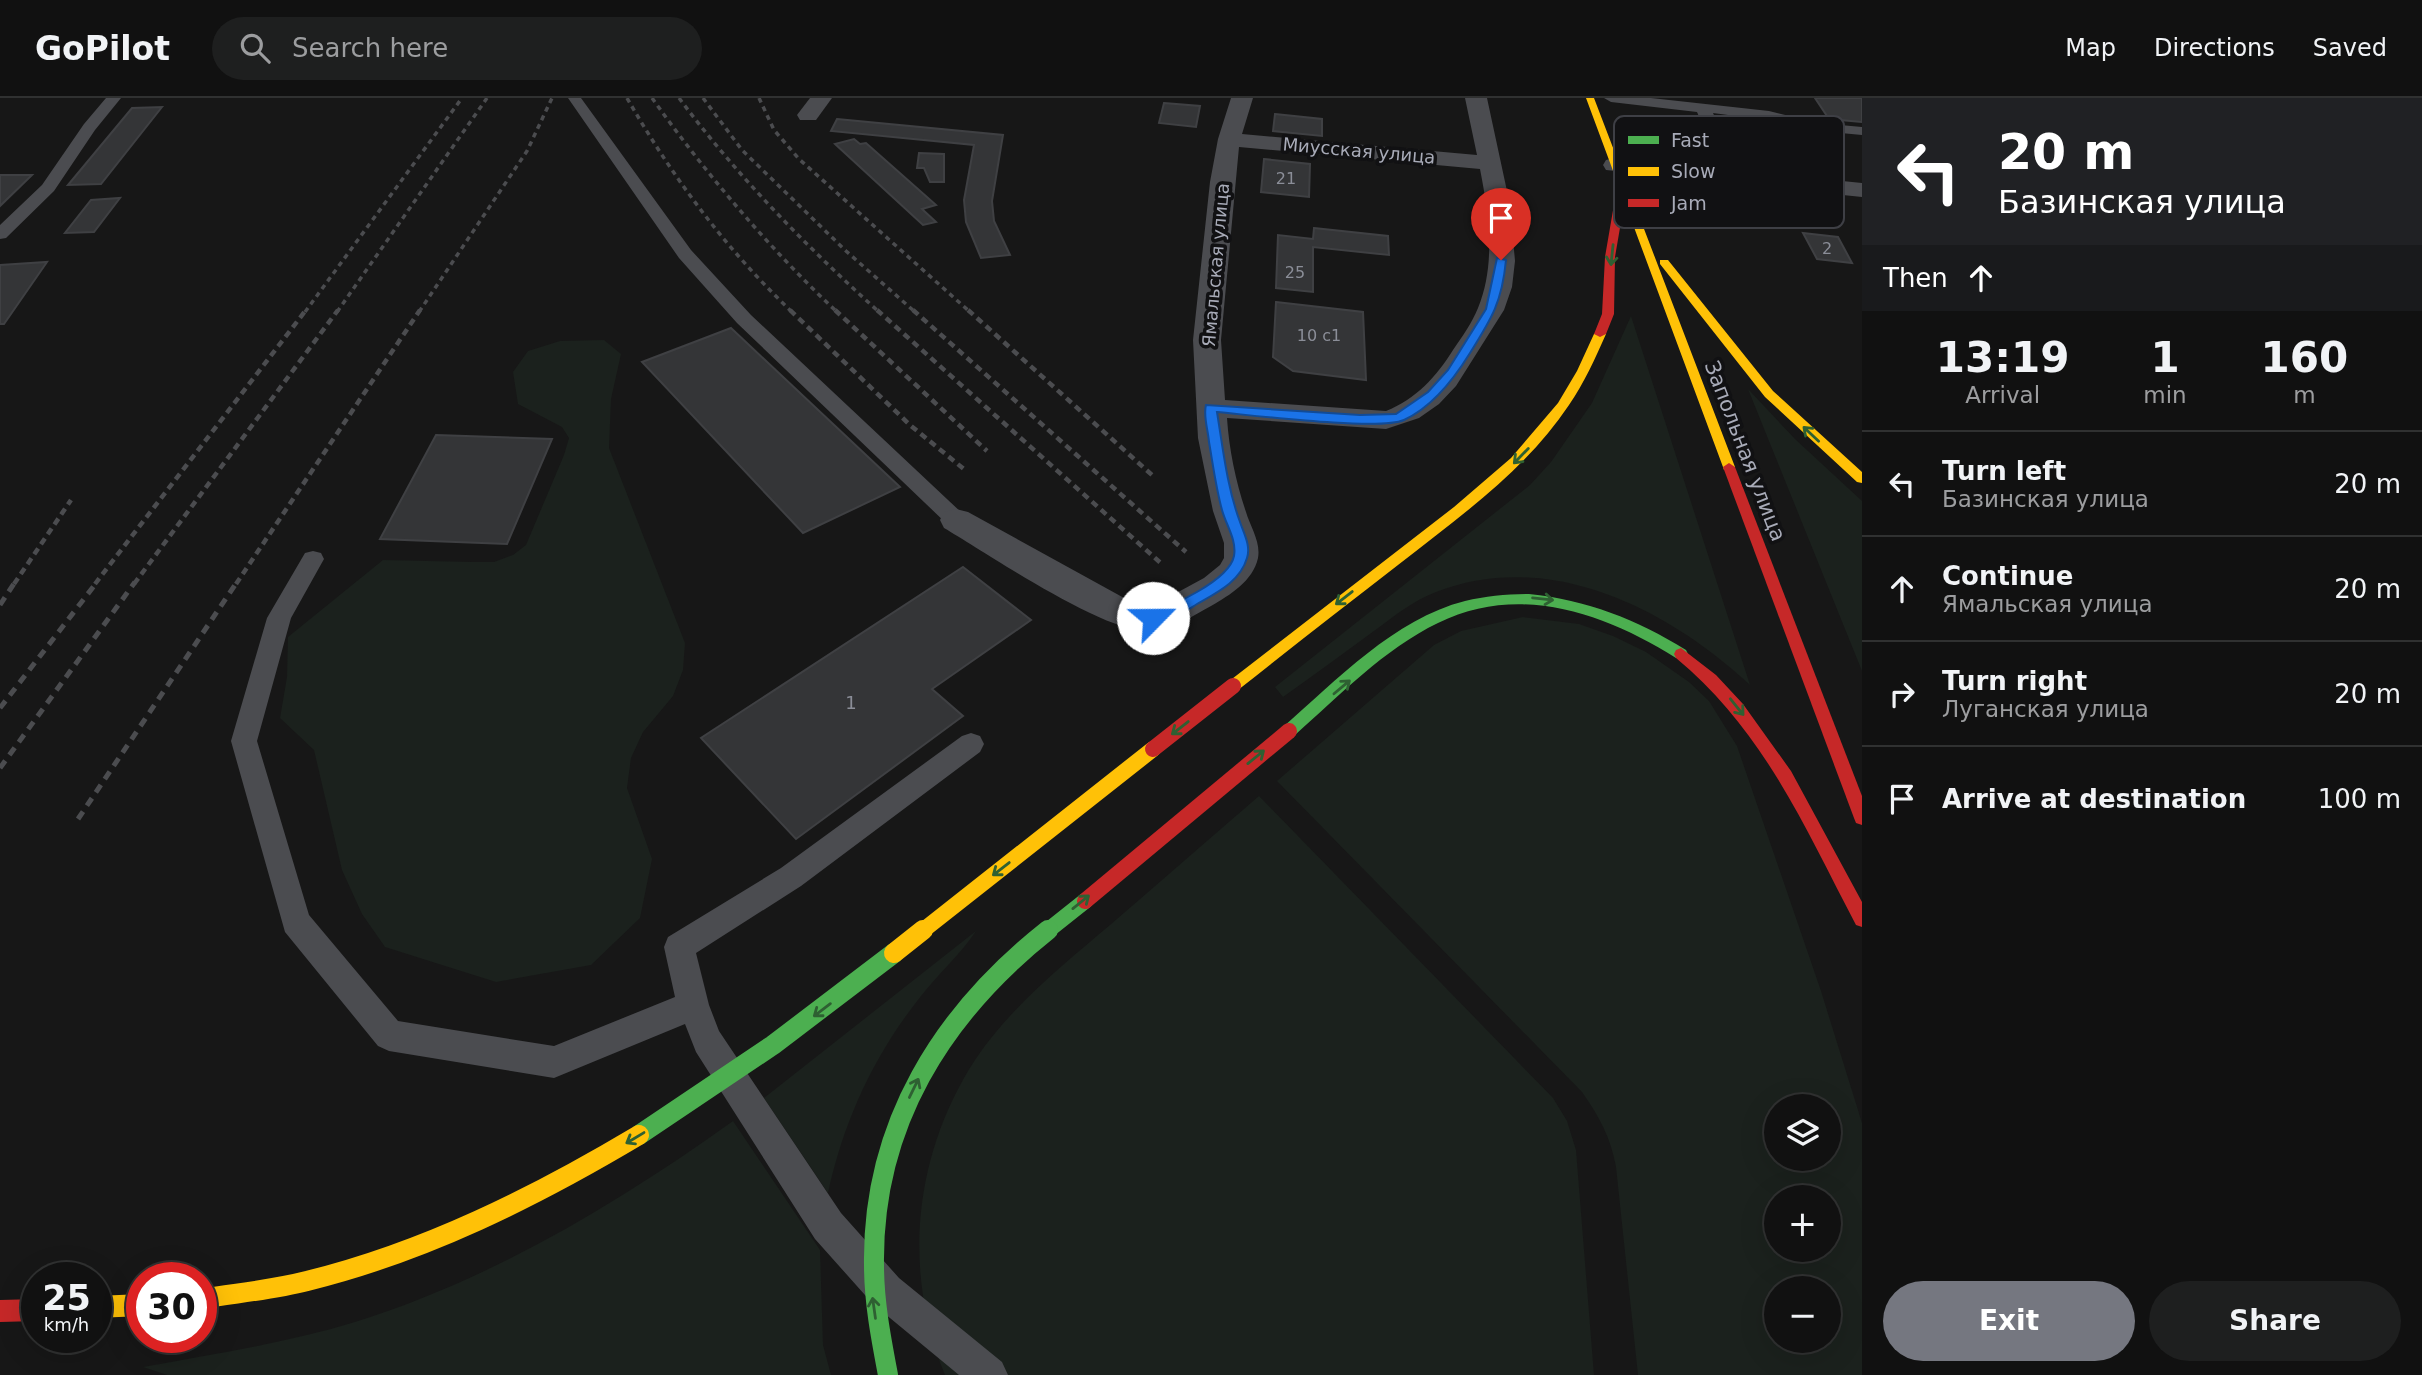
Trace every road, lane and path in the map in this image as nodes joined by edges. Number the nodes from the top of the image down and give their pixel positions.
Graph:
1 (114, 98) edge
2 (1242, 98) edge
3 (1476, 98) edge
4 (1590, 98) edge
5 (1611, 98) edge
6 (574, 99) edge
7 (1703, 108) junction
8 (1707, 116) edge
9 (1773, 116) edge
10 (1844, 129) edge
11 (1862, 131) edge
12 (1229, 139) junction
13 (1488, 163) junction
14 (1614, 165) edge
15 (1844, 188) edge
16 (1862, 190) edge
17 (1616, 228) edge
18 (1639, 229) joint
19 (0, 234) edge
20 (1211, 408) junction
21 (1862, 479) edge
22 (956, 520) joint
23 (313, 559) dead end
24 (971, 744) dead end
25 (1862, 818) edge
26 (1862, 919) edge
27 (693, 1005) junction
28 (217, 1297) edge
29 (21, 1310) edge
30 (0, 1311) edge
31 (888, 1375) edge
32 (989, 1375) edge

1 - 19 lane
2 - 12 street, Ямальская улица
3 - 13 street
4 - 14 street, Запольная улица
5 - 7 lane
6 - 22 lane
7 - 8 lane
7 - 9 lane
10 - 11 lane
12 - 13 street, Миусская улица
12 - 20 street, Ямальская улица
13 - 20 street
15 - 16 street
17 -> 28 street, bridge
21 -> 18 street
18 - 25 street, Запольная улица
20 - 22 street, Ямальская улица
23 - 27 lane
24 - 27 lane
31 -> 26 street, bridge
27 - 32 lane
29 - 30 street

